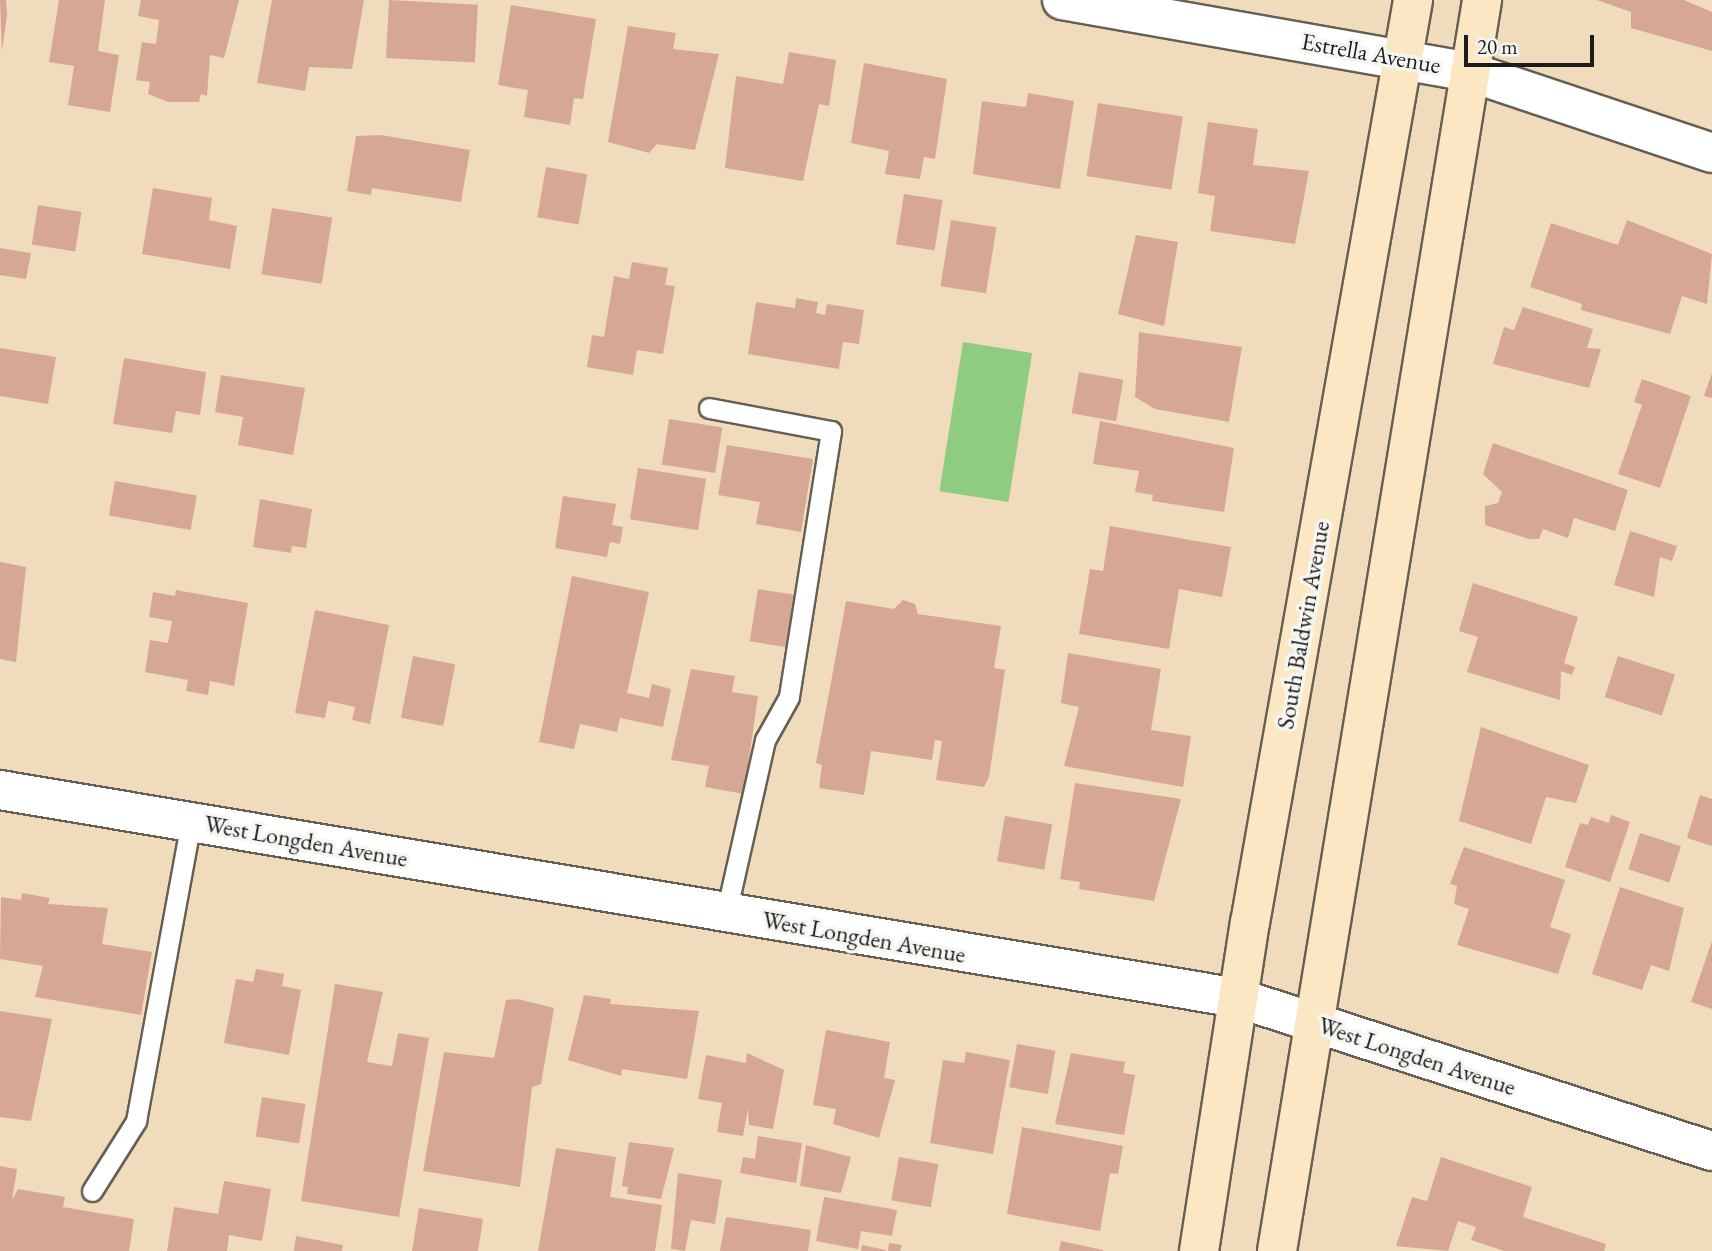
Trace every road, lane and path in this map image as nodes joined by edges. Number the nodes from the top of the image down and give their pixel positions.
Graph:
1 (1062, 0) edge
2 (1413, 0) edge
3 (1482, 0) edge
4 (1402, 57) junction
5 (1470, 72) junction
6 (1712, 153) edge
7 (709, 408) dead end
8 (0, 790) edge
9 (191, 821) junction
10 (726, 913) junction
11 (1238, 998) junction
12 (1314, 1023) junction
13 (1712, 1151) edge
14 (92, 1191) dead end
15 (1199, 1251) edge
16 (1276, 1251) edge

1 - 4 street, Estrella Avenue
2 - 4 main road, South Baldwin Avenue
3 - 5 main road
4 - 5 street, Estrella Avenue
4 - 11 main road, South Baldwin Avenue
5 - 6 street, Estrella Avenue
5 - 12 main road
7 - 10 lane
8 - 9 street, West Longden Avenue
9 - 10 street, West Longden Avenue
9 - 14 lane
10 - 11 street, West Longden Avenue
11 - 12 street, West Longden Avenue
11 - 15 main road, South Baldwin Avenue
12 - 13 street, West Longden Avenue
12 - 16 main road

